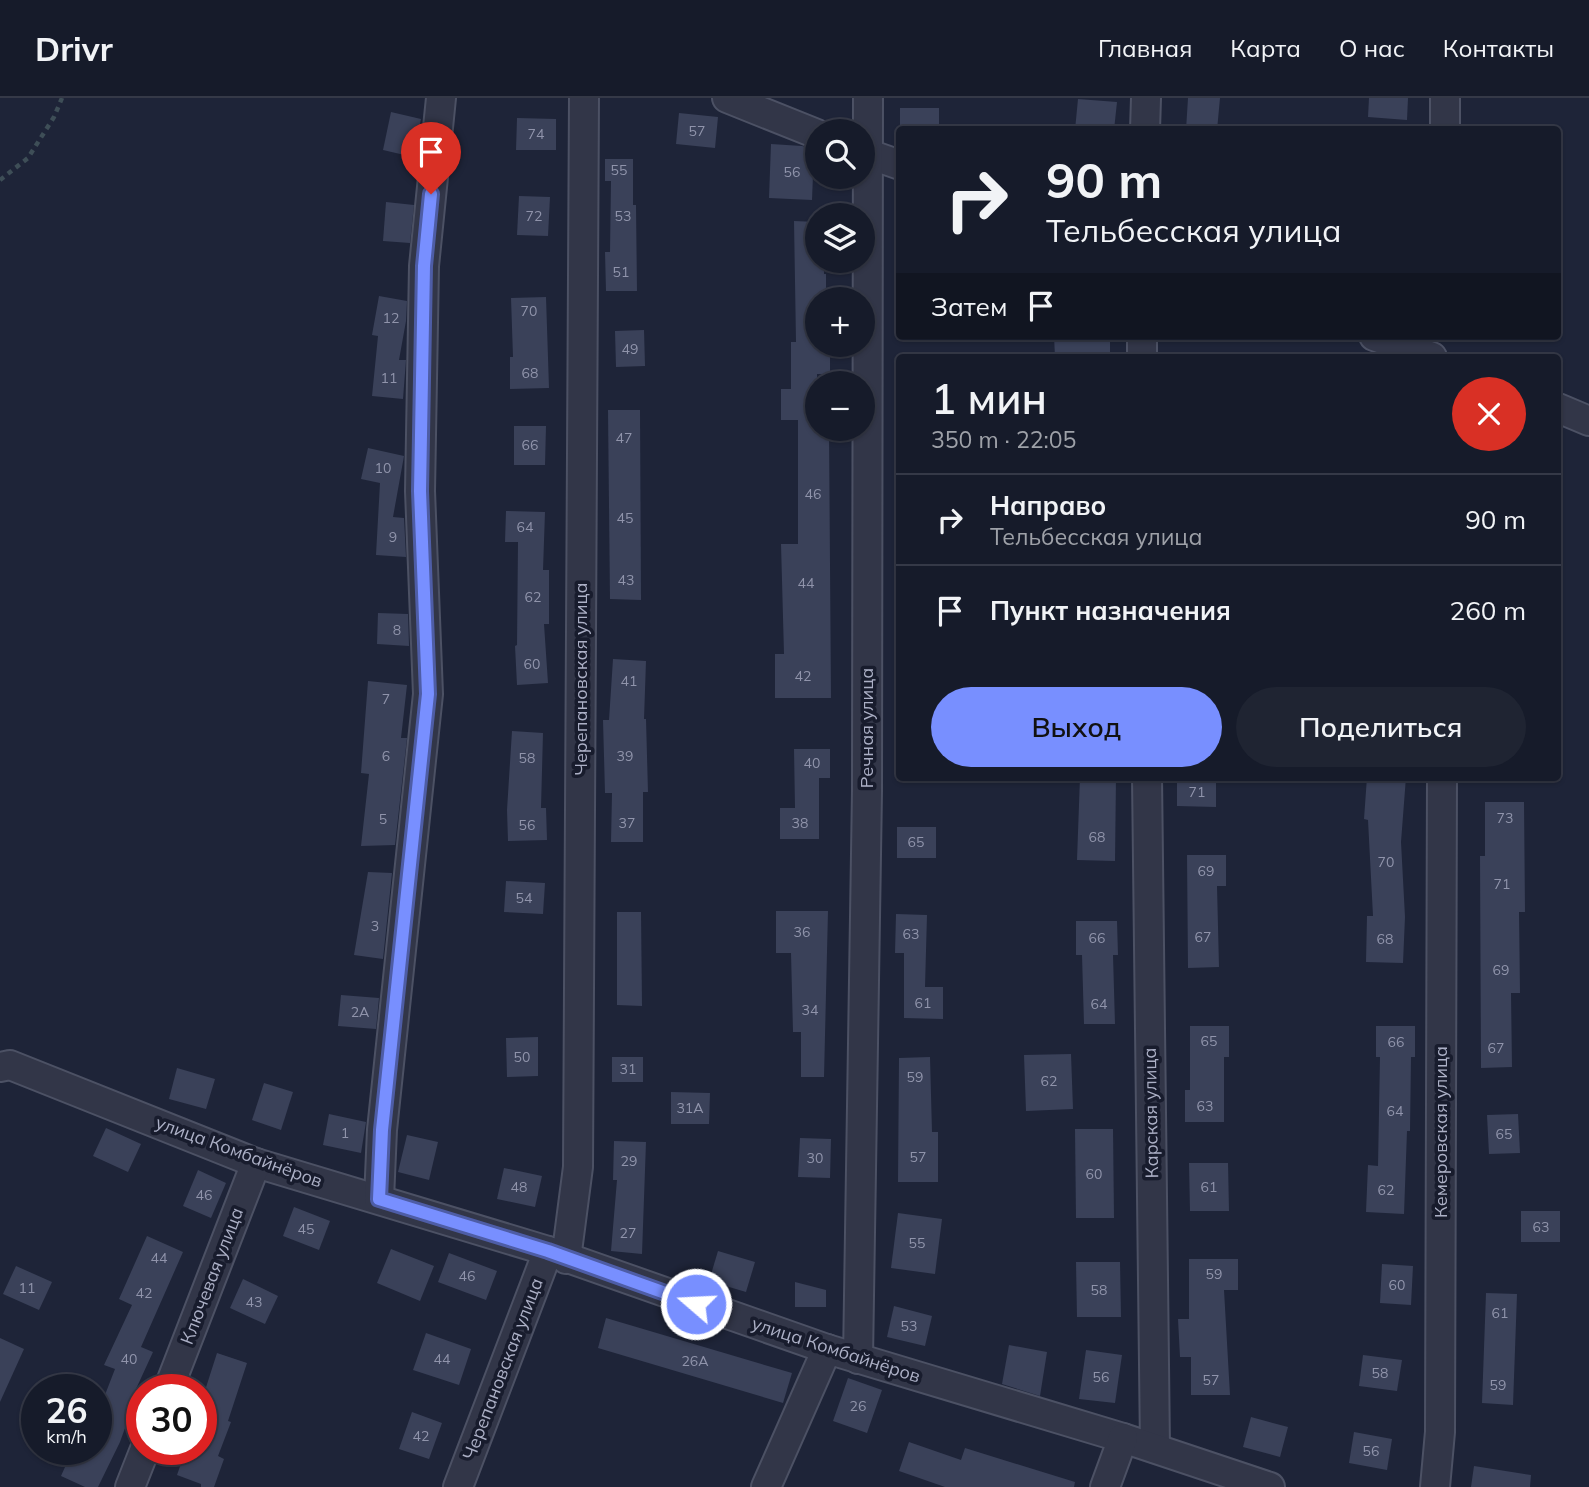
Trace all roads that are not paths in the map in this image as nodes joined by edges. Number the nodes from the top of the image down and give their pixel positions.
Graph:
1 (440, 98) edge
2 (584, 98) edge
3 (727, 98) edge
4 (868, 98) edge
5 (1146, 98) edge
6 (1445, 98) edge
7 (867, 119) edge
8 (1145, 126) edge
9 (1445, 126) edge
10 (805, 129) edge
11 (875, 156) edge
12 (896, 164) edge
13 (866, 189) edge
14 (1385, 340) edge
15 (1424, 354) edge
16 (1561, 409) edge
17 (1589, 421) edge
18 (1147, 781) edge
19 (1442, 781) edge
20 (5, 1066) edge
21 (256, 1163) junction
22 (379, 1199) junction
23 (557, 1255) junction
24 (827, 1349) junction
25 (858, 1359) junction
26 (174, 1374) edge
27 (1123, 1438) junction
28 (1154, 1448) junction
29 (139, 1465) edge
30 (130, 1487) edge
31 (458, 1487) edge
32 (766, 1487) edge
33 (1105, 1487) edge
34 (1270, 1487) edge
35 (1435, 1487) edge

1 - 22 street
2 - 23 street, Черепановская улица
3 - 10 street
4 - 7 street, Речная улица
5 - 8 street
6 - 9 street
11 - 12 street
13 - 25 street, Речная улица
14 - 15 street
16 - 17 street
18 - 28 street, Карская улица
19 - 35 street, Кемеровская улица
20 - 21 street, улица Комбайнёров
21 - 22 street, улица Комбайнёров
21 - 26 street, Ключевая улица
22 - 23 street, улица Комбайнёров
23 - 24 street, улица Комбайнёров
23 - 31 street, Черепановская улица
24 - 25 street, улица Комбайнёров
24 - 32 street
25 - 27 street, улица Комбайнёров
27 - 28 street, улица Комбайнёров
27 - 33 street
28 - 34 street, улица Комбайнёров
29 - 30 street

